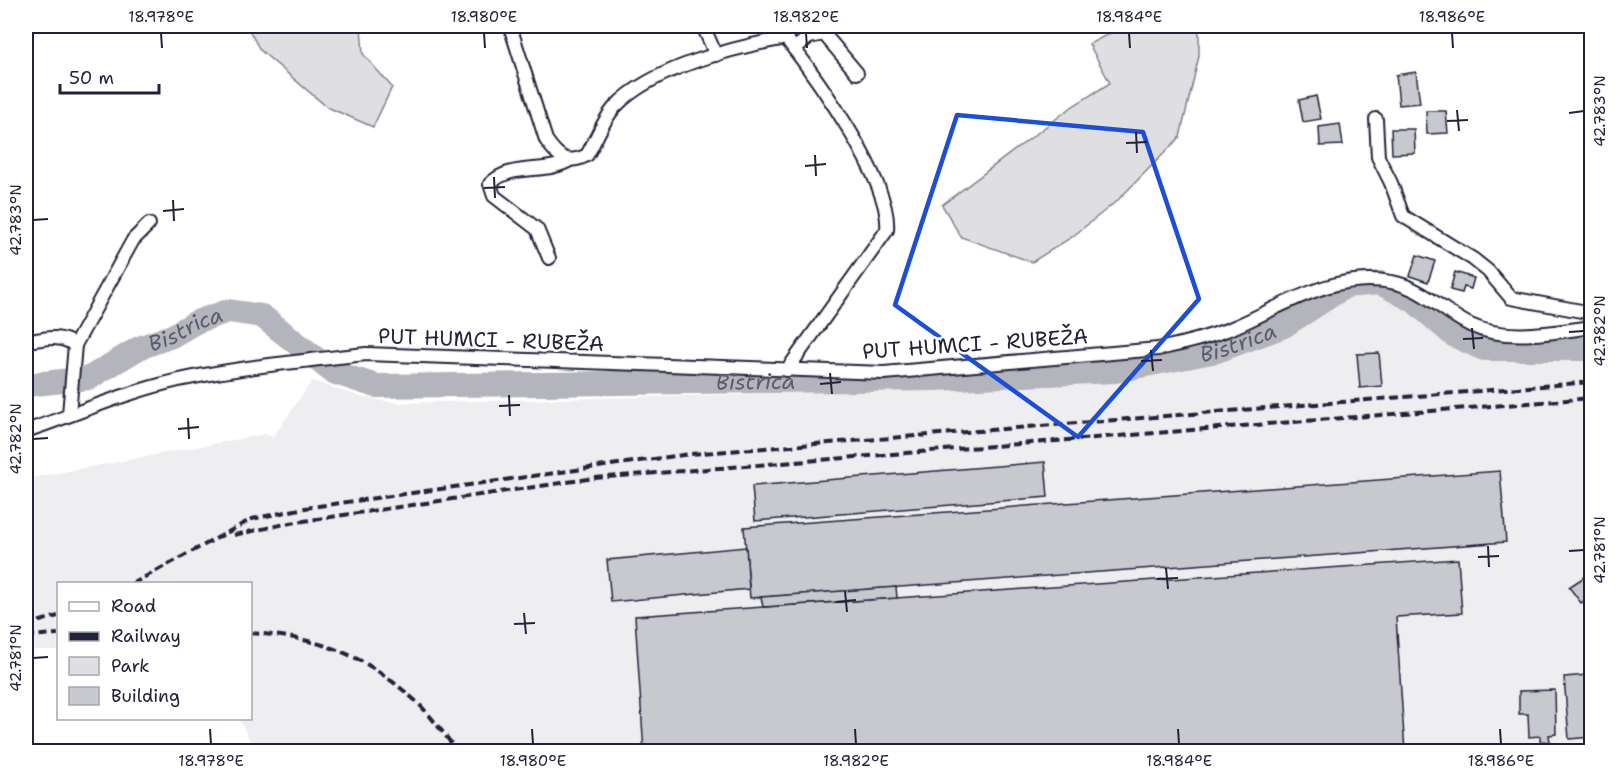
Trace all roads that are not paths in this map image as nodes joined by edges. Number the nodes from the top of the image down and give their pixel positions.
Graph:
1 (510, 26) edge
2 (703, 26) edge
3 (780, 26) edge
4 (786, 38) junction
5 (794, 49) junction
6 (716, 54) junction
7 (857, 73) dead end
8 (1376, 119) dead end
9 (570, 160) junction
10 (149, 224) dead end
11 (549, 258) dead end
12 (1592, 313) edge
13 (1592, 327) edge
14 (26, 341) edge
15 (75, 345) junction
16 (787, 370) junction
17 (69, 414) junction
18 (26, 431) edge

1 - 9 street
2 - 6 street
3 - 4 street
4 - 5 street
4 - 6 street
5 - 7 street
5 - 16 street
6 - 9 street
8 - 12 street
9 - 11 street
10 - 15 street
13 - 16 street, PUT HUMCI - RUBEŽA
14 - 15 street
15 - 17 street
16 - 17 street, PUT HUMCI - RUBEŽA
17 - 18 street

